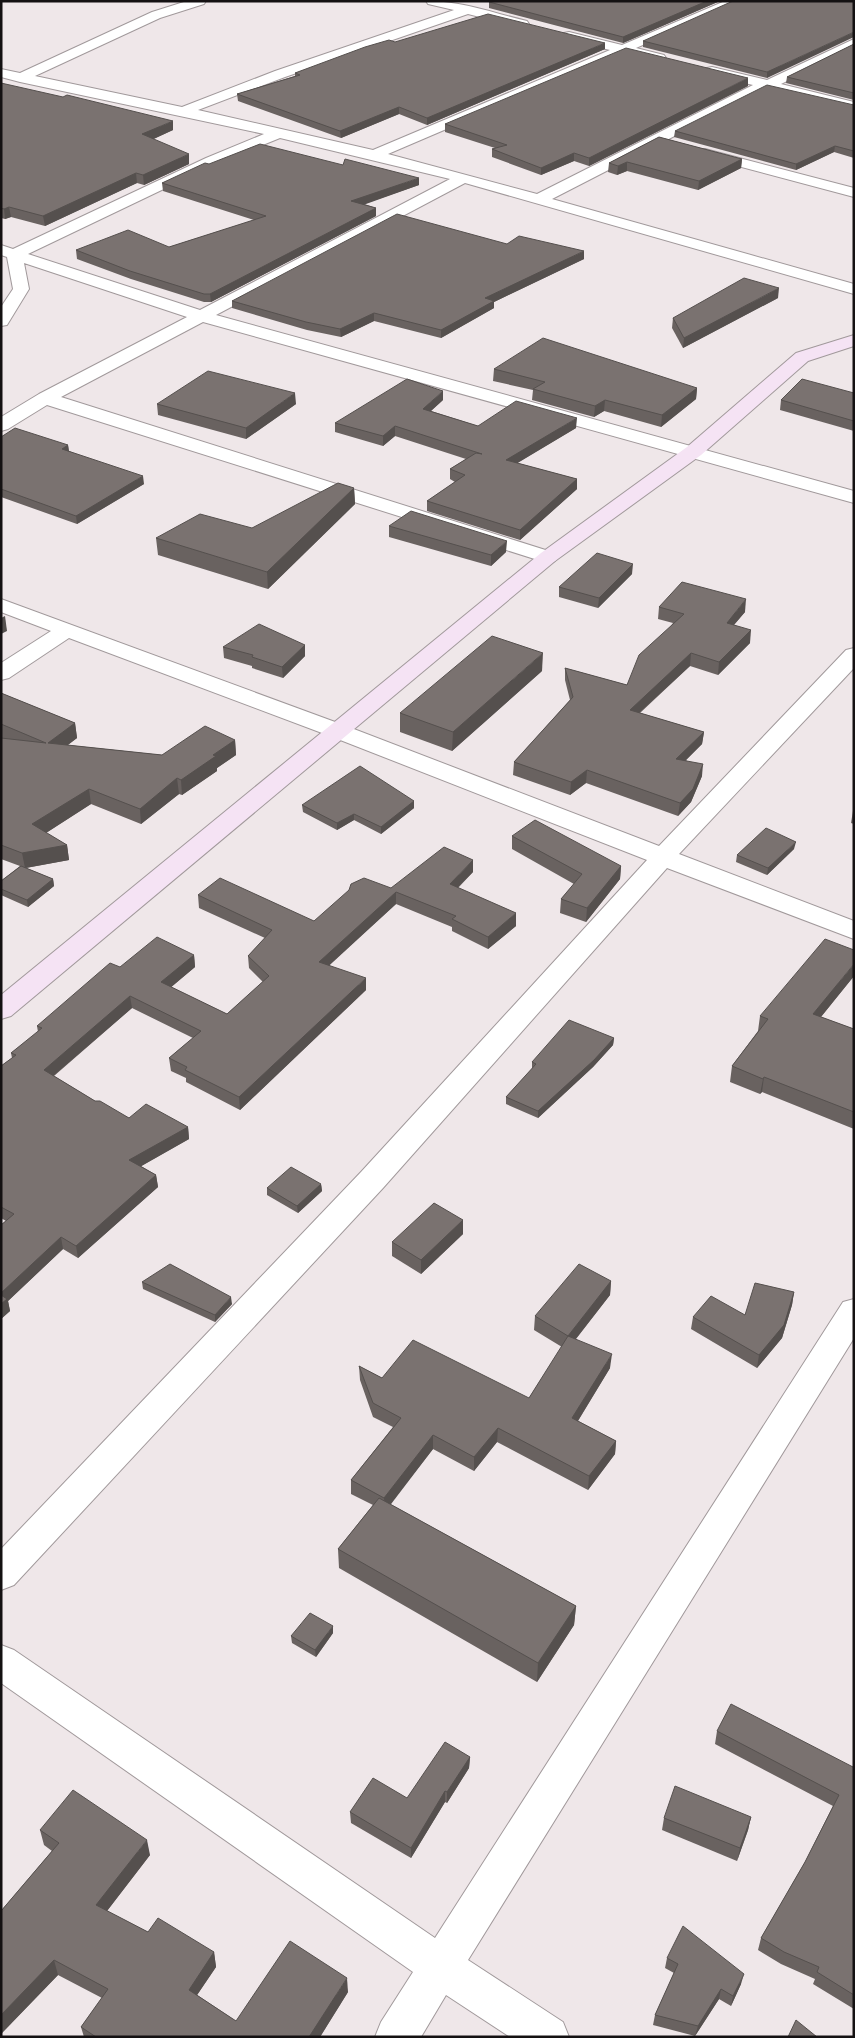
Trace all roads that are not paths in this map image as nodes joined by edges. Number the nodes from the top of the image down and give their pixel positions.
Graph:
1 (200, 1) edge
2 (432, 1) edge
3 (490, 1) edge
4 (736, 1) edge
5 (467, 10) junction
6 (534, 27) edge
7 (554, 32) edge
8 (854, 43) edge
9 (621, 49) junction
10 (669, 60) edge
11 (698, 68) edge
12 (1, 73) edge
13 (20, 78) junction
14 (765, 84) junction
15 (854, 106) edge
16 (183, 111) junction
17 (279, 133) junction
18 (656, 139) junction
19 (674, 144) edge
20 (693, 150) edge
21 (374, 155) junction
22 (463, 178) junction
23 (854, 193) edge
24 (538, 200) junction
25 (8, 252) edge
26 (854, 289) edge
27 (202, 316) junction
28 (1, 322) edge
29 (854, 340) edge
30 (45, 398) junction
31 (1, 425) edge
32 (694, 451) junction
33 (854, 497) edge
34 (548, 557) junction
35 (1, 605) edge
36 (67, 630) junction
37 (854, 655) edge
38 (1, 673) edge
39 (338, 731) junction
40 (662, 858) junction
41 (854, 931) edge
42 (1, 1010) edge
43 (854, 1311) edge
44 (1, 1574) edge
45 (1, 1662) edge
46 (441, 1966) junction
47 (396, 2037) edge
48 (548, 2037) edge

1 - 13 street
2 - 5 street
3 - 5 street
4 - 9 street
5 - 6 street
5 - 16 street
7 - 9 street
8 - 14 street
9 - 10 street
9 - 21 street
11 - 14 street
12 - 13 street
13 - 16 street
14 - 15 street
14 - 18 street
16 - 17 street
17 - 21 street
17 - 25 street
18 - 19 street
18 - 24 street
20 - 23 street
21 - 22 street
22 - 24 street
22 - 27 street
24 - 26 street
25 - 27 street
25 - 28 street
27 - 30 street
27 - 32 street
29 - 32 street
30 - 31 street
30 - 34 street
32 - 33 street
32 - 34 street
34 - 39 street
35 - 36 street
36 - 38 street
36 - 39 street
37 - 40 street
39 - 40 street
39 - 42 street
40 - 41 street
40 - 44 street
43 - 46 street
45 - 46 street
46 - 47 street
46 - 48 street

